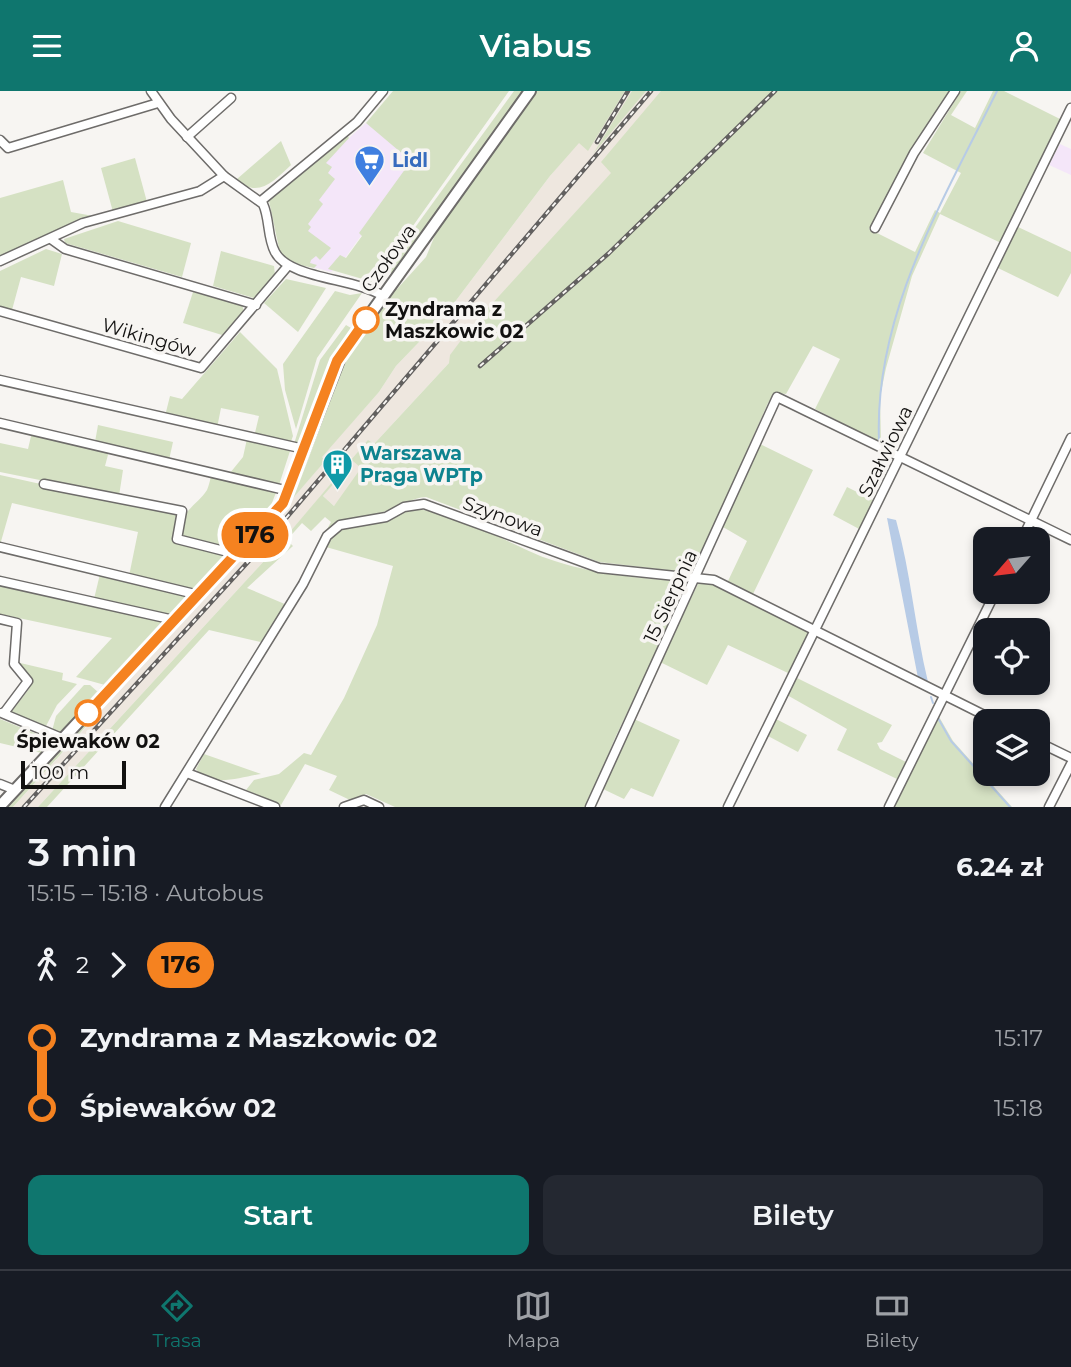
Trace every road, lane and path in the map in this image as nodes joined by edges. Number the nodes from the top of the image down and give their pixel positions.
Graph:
1 (151, 91) edge
2 (383, 91) edge
3 (530, 91) edge
4 (955, 91) edge
5 (231, 98) dead end
6 (158, 103) junction
7 (1071, 108) edge
8 (187, 137) junction
9 (0, 140) edge
10 (224, 176) junction
11 (261, 201) junction
12 (875, 228) dead end
13 (51, 239) junction
14 (0, 261) edge
15 (287, 267) junction
16 (383, 296) junction
17 (256, 305) junction
18 (0, 311) edge
19 (0, 380) edge
20 (0, 423) edge
21 (1071, 438) edge
22 (304, 449) junction
23 (900, 458) junction
24 (44, 484) dead end
25 (289, 491) junction
26 (1031, 521) junction
27 (1028, 527) edge
28 (1071, 540) edge
29 (0, 547) edge
30 (236, 554) junction
31 (695, 578) junction
32 (0, 581) edge
33 (199, 595) junction
34 (990, 604) edge
35 (0, 619) edge
36 (174, 620) junction
37 (815, 630) junction
38 (945, 696) junction
39 (973, 710) edge
40 (2, 713) edge
41 (64, 739) junction
42 (1050, 748) edge
43 (1071, 758) edge
44 (1071, 764) edge
45 (187, 773) junction
46 (0, 784) edge
47 (15, 790) junction
48 (357, 804) edge
49 (0, 806) edge
50 (165, 807) edge
51 (275, 807) edge
52 (344, 807) edge
53 (379, 807) edge
54 (590, 807) edge
55 (728, 807) edge
56 (889, 807) edge
57 (1049, 807) edge

1 - 6 street
2 - 11 street
3 - 16 street, Czołowa
4 - 12 street
5 - 8 street
6 - 8 street
6 - 9 street
7 - 23 street, Szałwiowa
8 - 10 street
10 - 11 street
10 - 13 street
11 - 15 street
13 - 14 street
13 - 17 street
15 - 16 street
15 - 17 street, Wikingów
16 - 22 street, Czołowa
17 - 18 street, Wikingów
19 - 22 street
20 - 25 street
21 - 26 street
22 - 25 street, Czołowa
23 - 26 street
23 - 31 street, 15 Sierpnia
23 - 37 street, Szałwiowa
24 - 30 street
25 - 30 street, Czołowa
26 - 27 street
26 - 28 street
29 - 33 street
30 - 33 street, Czołowa
31 - 37 street, Szynowa
31 - 45 street, Szynowa
31 - 54 street, 15 Sierpnia
32 - 36 street
33 - 36 street, Czołowa
34 - 38 street
35 - 40 street
36 - 41 street, Czołowa
37 - 38 street, Szynowa
37 - 55 street, Szałwiowa
38 - 39 street, Szynowa
38 - 56 street
40 - 41 street
41 - 47 street, Czołowa
42 - 43 street
44 - 57 street
45 - 50 street, Szynowa
45 - 51 street
46 - 47 street
47 - 49 street, Czołowa
48 - 52 street
48 - 53 street

